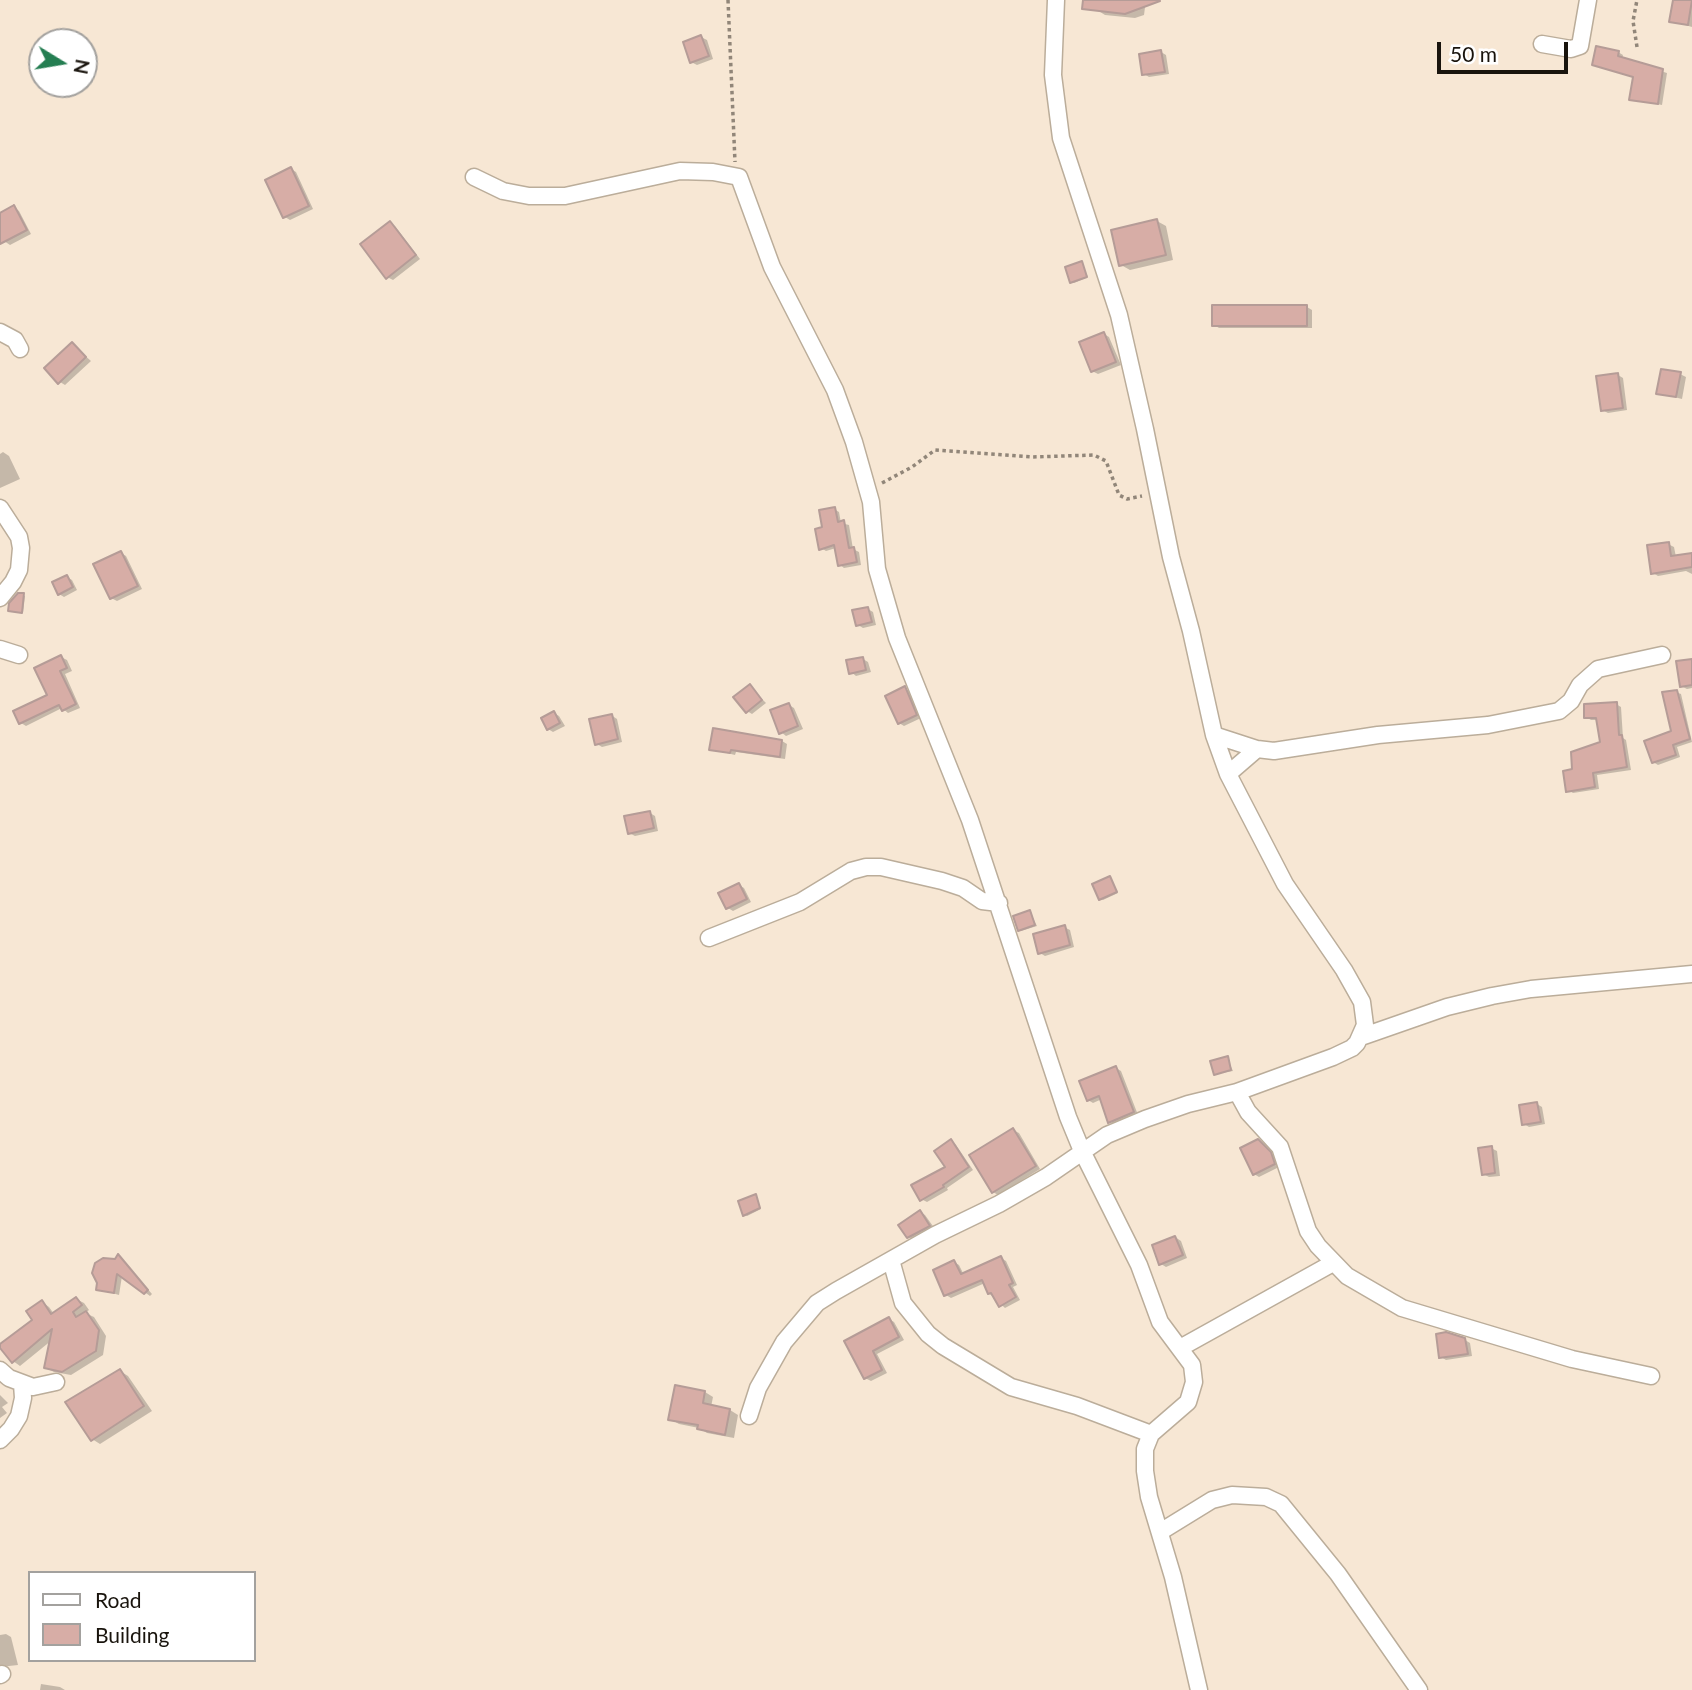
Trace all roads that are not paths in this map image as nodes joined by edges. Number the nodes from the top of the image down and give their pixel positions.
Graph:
1 (1056, 0) edge
2 (1588, 0) edge
3 (1542, 44) dead end
4 (474, 177) dead end
5 (0, 332) edge
6 (20, 349) dead end
7 (0, 508) edge
8 (0, 598) edge
9 (0, 649) edge
10 (19, 655) dead end
11 (1662, 655) dead end
12 (1214, 735) junction
13 (1257, 749) junction
14 (1228, 774) junction
15 (999, 903) junction
16 (709, 937) dead end
17 (1692, 974) edge
18 (1361, 1037) junction
19 (1237, 1093) junction
20 (1082, 1151) junction
21 (891, 1259) junction
22 (1333, 1263) junction
23 (1180, 1348) junction
24 (0, 1370) edge
25 (1651, 1376) dead end
26 (57, 1381) dead end
27 (22, 1384) junction
28 (749, 1416) dead end
29 (1151, 1434) junction
30 (0, 1440) edge
31 (1160, 1532) junction
32 (1199, 1690) edge
33 (1419, 1690) edge

1 - 12 street
2 - 3 street
4 - 15 street
5 - 6 street
7 - 8 street
9 - 10 street
11 - 13 street
12 - 13 street
12 - 14 street
13 - 14 street
14 - 18 street
15 - 16 street
15 - 20 street
17 - 18 street
18 - 19 street
19 - 20 street
19 - 22 street
20 - 21 street
20 - 23 street
21 - 28 street
21 - 29 street
22 - 23 street
22 - 25 street
23 - 29 street
24 - 27 street
26 - 27 street
27 - 30 street
29 - 31 street
31 - 32 street
31 - 33 street

